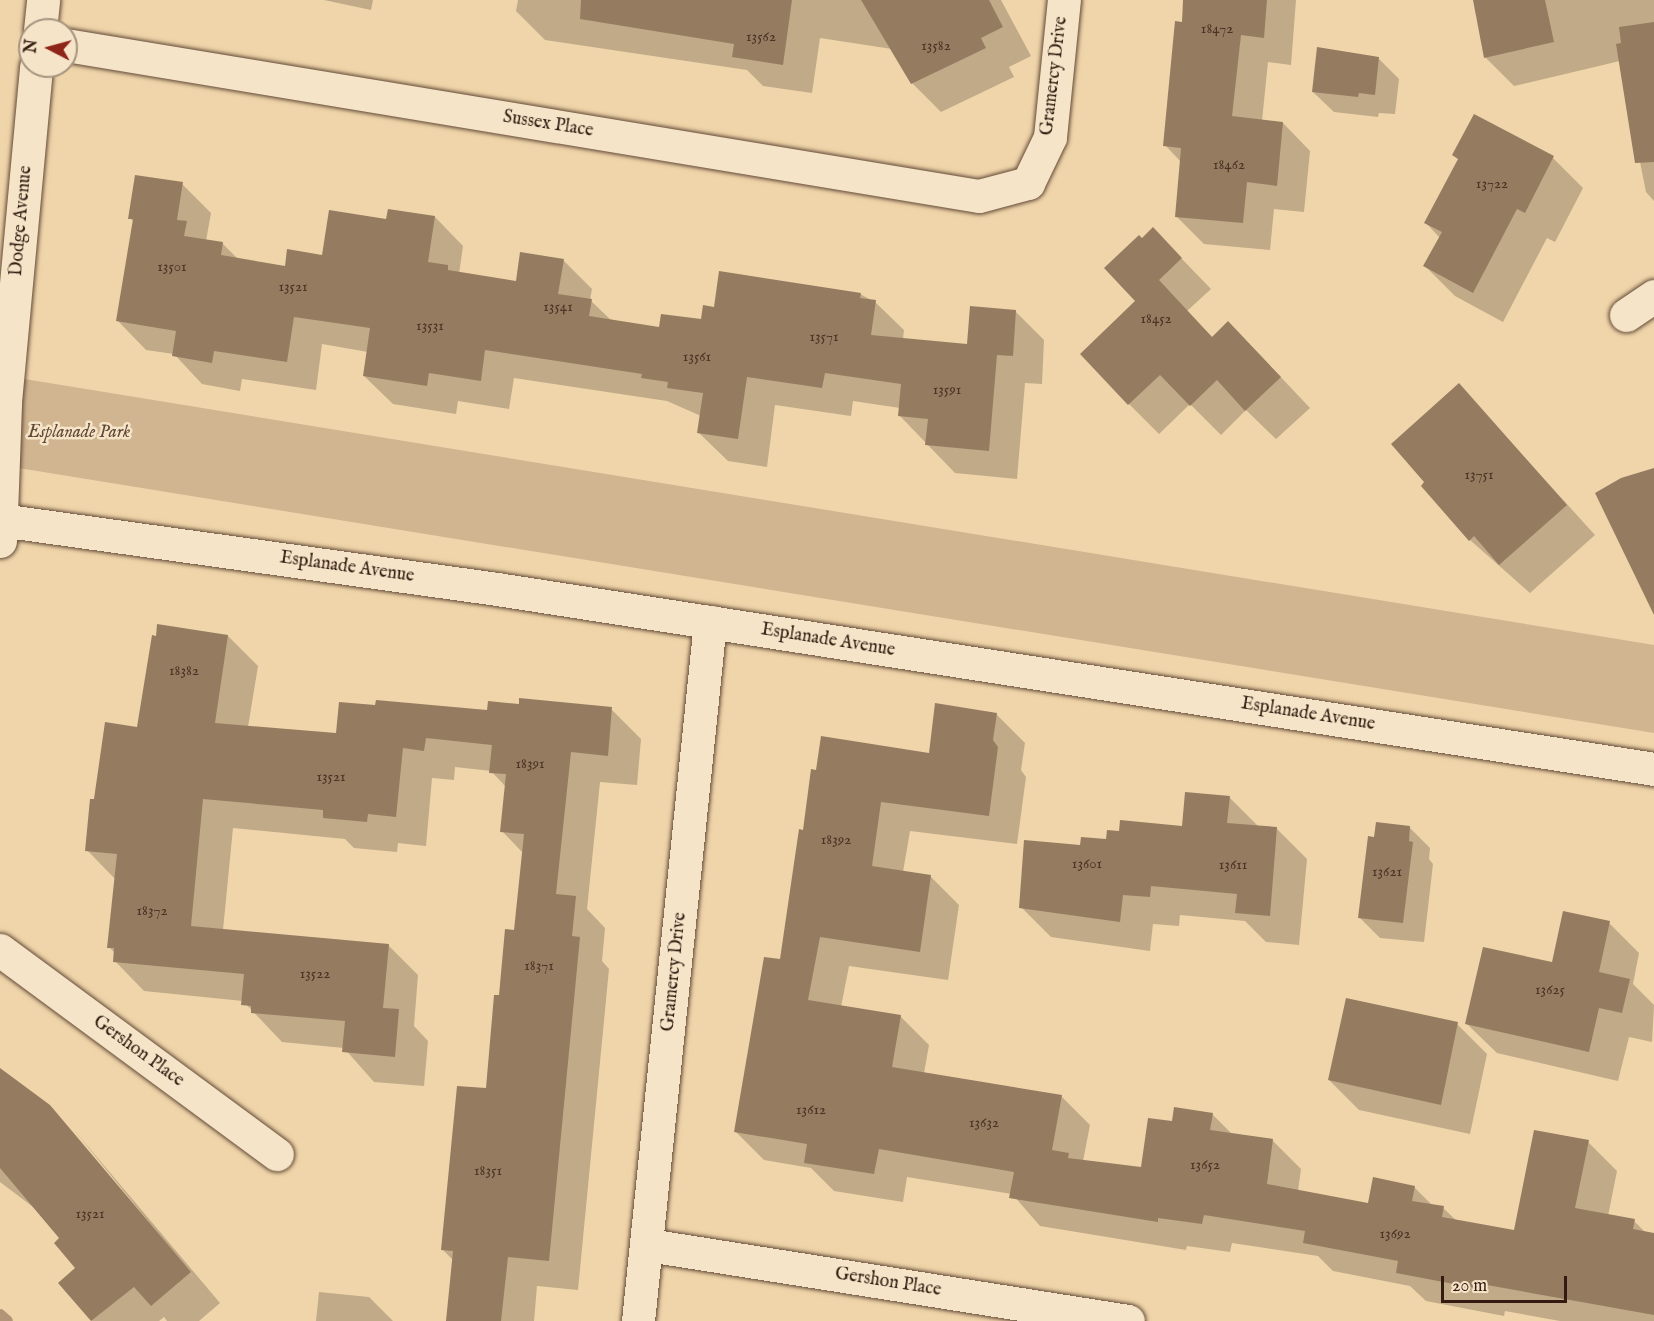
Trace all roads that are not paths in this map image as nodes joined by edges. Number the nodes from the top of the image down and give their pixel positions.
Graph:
1 (43, 0) edge
2 (1064, 0) edge
3 (41, 18) edge
4 (78, 47) edge
5 (35, 78) edge
6 (1028, 183) joint
7 (1654, 296) edge
8 (1626, 315) dead end
9 (1, 527) edge
10 (710, 622) junction
11 (1654, 769) edge
12 (0, 950) edge
13 (277, 1154) dead end
14 (648, 1245) junction
15 (638, 1321) edge
16 (1128, 1321) edge

1 - 3 street
2 - 6 street, Gramercy Drive
4 - 6 street, Sussex Place
5 - 9 street, Dodge Avenue
7 - 8 street
9 - 10 street, Esplanade Avenue
10 - 11 street, Esplanade Avenue
10 - 14 street, Gramercy Drive
12 - 13 street, Gershon Place
14 - 15 street, Gramercy Drive
14 - 16 street, Gershon Place

